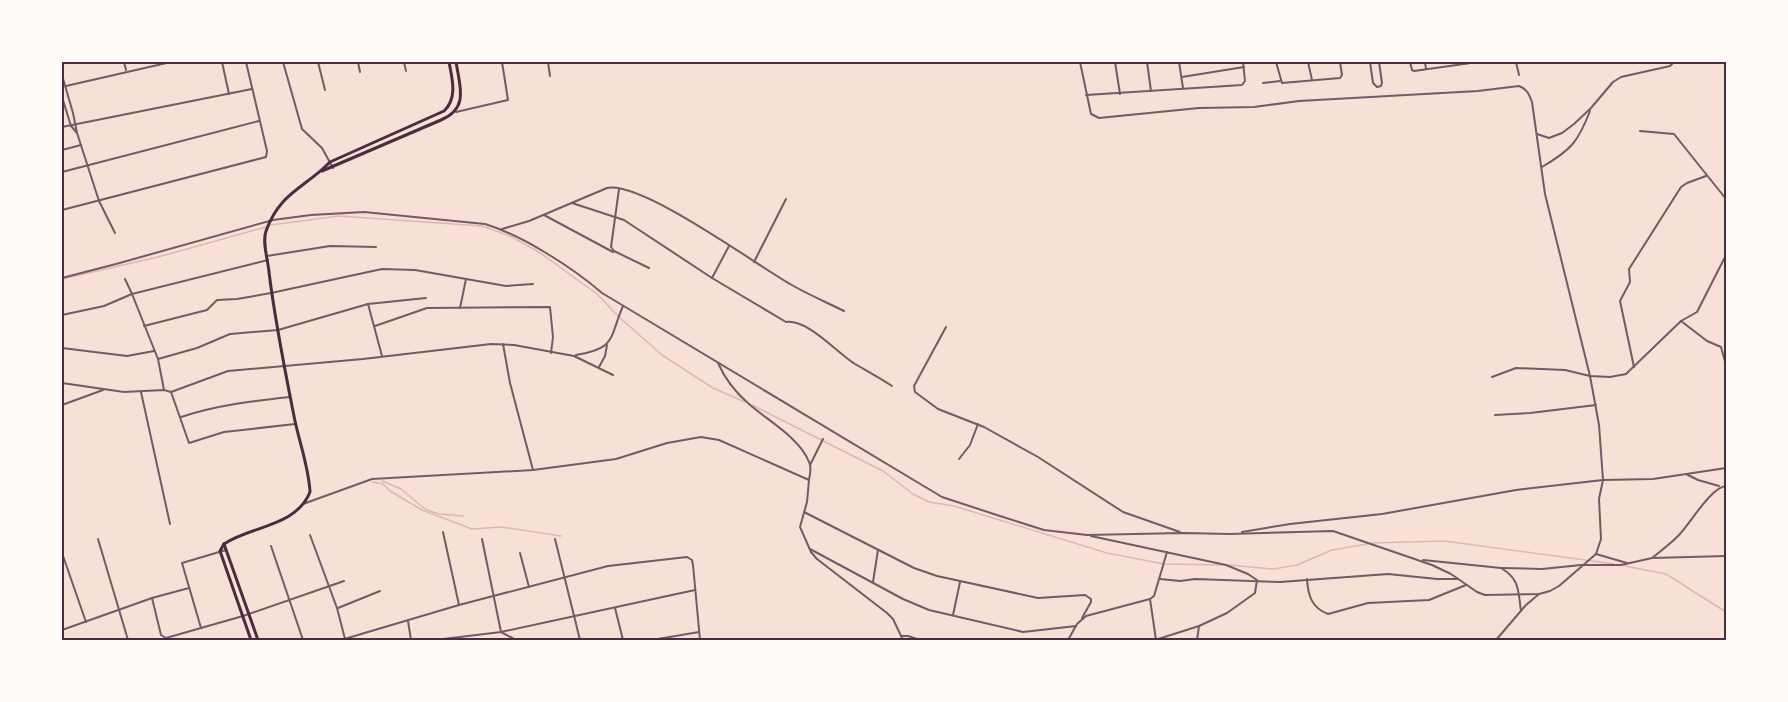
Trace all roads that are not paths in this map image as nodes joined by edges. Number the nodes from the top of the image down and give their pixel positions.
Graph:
1 (124, 62) edge
2 (171, 62) edge
3 (222, 62) edge
4 (246, 62) edge
5 (283, 62) edge
6 (318, 62) edge
7 (358, 62) edge
8 (404, 62) edge
9 (449, 62) edge
10 (456, 62) edge
11 (502, 62) edge
12 (548, 62) edge
13 (1080, 62) edge
14 (1115, 62) edge
15 (1147, 62) edge
16 (1179, 62) edge
17 (1243, 62) edge
18 (1276, 62) edge
19 (1281, 62) edge
20 (1308, 62) edge
21 (1340, 62) edge
22 (1370, 62) edge
23 (1379, 62) edge
24 (1410, 62) edge
25 (1425, 62) edge
26 (1478, 62) edge
27 (1516, 62) edge
28 (1674, 62) edge
29 (1244, 67) junction
30 (1426, 69) junction
31 (406, 71) dead end
32 (126, 72) junction
33 (360, 72) dead end
34 (62, 75) edge
35 (1519, 75) dead end
36 (550, 76) dead end
37 (1182, 77) junction
38 (1312, 80) junction
39 (1280, 81) junction
40 (1263, 83) dead end
41 (66, 86) junction
42 (1183, 88) junction
43 (252, 89) junction
44 (325, 90) dead end
45 (1151, 91) junction
46 (229, 94) junction
47 (1120, 94) junction
48 (1086, 95) junction
49 (62, 97) edge
50 (1591, 108) junction
51 (456, 112) junction
52 (259, 121) junction
53 (76, 125) junction
54 (71, 126) junction
55 (62, 128) edge
56 (1640, 131) dead end
57 (1536, 133) junction
58 (76, 134) junction
59 (81, 145) junction
60 (62, 150) edge
61 (330, 162) junction
62 (88, 164) junction
63 (1542, 167) junction
64 (333, 168) junction
65 (62, 172) edge
66 (321, 172) junction
67 (1706, 176) junction
68 (619, 189) junction
69 (786, 199) dead end
70 (1726, 199) edge
71 (99, 201) junction
72 (570, 202) junction
73 (62, 210) edge
74 (543, 214) junction
75 (615, 216) junction
76 (273, 220) junction
77 (502, 229) junction
78 (115, 233) dead end
79 (729, 246) junction
80 (376, 247) dead end
81 (1726, 255) edge
82 (621, 256) dead end
83 (267, 258) junction
84 (754, 262) junction
85 (649, 268) dead end
86 (62, 278) edge
87 (712, 278) junction
88 (125, 279) dead end
89 (466, 279) junction
90 (533, 284) dead end
91 (271, 293) junction
92 (132, 294) junction
93 (426, 298) dead end
94 (368, 304) junction
95 (623, 306) junction
96 (460, 308) junction
97 (844, 311) dead end
98 (62, 315) edge
99 (1681, 321) junction
100 (144, 326) junction
101 (375, 326) junction
102 (946, 327) dead end
103 (278, 330) junction
104 (502, 344) junction
105 (607, 345) junction
106 (62, 348) edge
107 (1725, 349) edge
108 (155, 351) junction
109 (551, 352) junction
110 (382, 356) junction
111 (574, 356) junction
112 (158, 359) junction
113 (718, 363) junction
114 (1726, 365) edge
115 (284, 366) junction
116 (599, 367) junction
117 (1634, 367) junction
118 (613, 375) dead end
119 (1590, 376) junction
120 (1492, 377) dead end
121 (62, 383) edge
122 (892, 386) dead end
123 (105, 389) junction
124 (164, 390) junction
125 (141, 392) junction
126 (171, 392) junction
127 (290, 397) junction
128 (62, 405) edge
129 (1596, 405) junction
130 (1495, 415) dead end
131 (180, 418) junction
132 (296, 424) junction
133 (978, 424) junction
134 (823, 439) dead end
135 (1726, 441) edge
136 (959, 459) dead end
137 (810, 465) junction
138 (1726, 467) edge
139 (533, 470) junction
140 (1686, 474) junction
141 (809, 480) junction
142 (1603, 480) junction
143 (1726, 485) edge
144 (1721, 486) junction
145 (303, 504) junction
146 (804, 511) junction
147 (170, 524) dead end
148 (443, 532) dead end
149 (1183, 533) junction
150 (1230, 534) junction
151 (310, 535) dead end
152 (1087, 535) junction
153 (98, 539) dead end
154 (482, 539) dead end
155 (555, 539) dead end
156 (224, 544) junction
157 (271, 546) dead end
158 (810, 549) junction
159 (226, 550) junction
160 (878, 550) junction
161 (220, 551) junction
162 (1167, 552) junction
163 (62, 553) edge
164 (520, 553) dead end
165 (1596, 554) junction
166 (1726, 556) edge
167 (1652, 558) junction
168 (1420, 560) junction
169 (1627, 563) junction
170 (1581, 565) junction
171 (1501, 568) junction
172 (564, 577) junction
173 (1160, 579) junction
174 (1307, 579) junction
175 (1458, 579) junction
176 (1257, 580) junction
177 (344, 581) dead end
178 (960, 581) junction
179 (873, 583) junction
180 (1466, 585) junction
181 (329, 587) junction
182 (529, 587) junction
183 (189, 588) junction
184 (695, 590) junction
185 (380, 591) dead end
186 (1539, 594) junction
187 (1519, 595) junction
188 (494, 596) junction
189 (152, 598) junction
190 (1150, 599) junction
191 (288, 600) junction
192 (459, 605) junction
193 (615, 607) junction
194 (337, 608) junction
195 (119, 611) junction
196 (1521, 611) junction
197 (249, 614) junction
198 (953, 615) junction
199 (243, 616) junction
200 (574, 616) junction
201 (1082, 618) junction
202 (408, 621) junction
203 (86, 622) junction
204 (1076, 626) junction
205 (1199, 626) junction
206 (201, 628) junction
207 (62, 630) edge
208 (501, 632) junction
209 (699, 632) junction
210 (901, 636) junction
211 (345, 639) edge
212 (472, 639) edge
213 (128, 640) edge
214 (251, 640) edge
215 (258, 640) edge
216 (303, 640) edge
217 (341, 640) edge
218 (411, 640) edge
219 (435, 640) edge
220 (516, 640) edge
221 (580, 640) edge
222 (623, 640) edge
223 (652, 640) edge
224 (700, 640) edge
225 (903, 640) edge
226 (920, 640) edge
227 (1068, 640) edge
228 (1156, 640) edge
229 (1197, 640) edge
230 (1496, 640) edge

1 - 32 street
2 - 32 street
3 - 46 street
4 - 43 street
5 - 61 street
6 - 44 street
7 - 33 street
8 - 31 street
9 - 61 main road
10 - 51 main road
11 - 51 street
12 - 36 street
13 - 48 street
14 - 47 street
15 - 45 street
16 - 37 street
17 - 29 street
18 - 19 street
18 - 39 street
20 - 38 street
21 - 38 street
22 - 23 street
24 - 30 street
25 - 30 street
26 - 30 street
27 - 35 street
28 - 50 street
29 - 37 street
29 - 42 street
32 - 41 street
34 - 41 street
37 - 42 street
38 - 39 street
39 - 40 street
41 - 53 street
42 - 45 street
43 - 46 street
43 - 52 street
45 - 47 street
46 - 53 street
47 - 48 street
48 - 57 street
49 - 54 street
50 - 57 street
50 - 63 street
51 - 64 main road
52 - 62 street
52 - 71 street
53 - 54 street
53 - 58 street
54 - 55 street
54 - 58 street
56 - 67 street
57 - 63 street
58 - 59 street
59 - 60 street
59 - 62 street
61 - 64 street
61 - 66 main road
62 - 65 street
62 - 71 street
63 - 119 street
64 - 66 main road
66 - 76 main road
67 - 70 street
67 - 117 street
68 - 72 street
68 - 75 street
68 - 79 street
69 - 84 street
71 - 73 street
71 - 78 street
72 - 74 street
72 - 75 street
74 - 77 street
74 - 82 street
75 - 85 street
75 - 87 street
76 - 77 street
76 - 83 main road
76 - 86 street
77 - 95 street
79 - 84 street
79 - 87 street
80 - 83 street
81 - 99 street
83 - 91 main road
83 - 92 street
84 - 97 street
87 - 122 street
88 - 92 street
89 - 90 street
89 - 91 street
89 - 96 street
91 - 100 street
91 - 103 main road
92 - 98 street
92 - 100 street
93 - 94 street
94 - 101 street
94 - 103 street
95 - 105 street
95 - 113 street
96 - 101 street
96 - 109 street
99 - 107 street
99 - 117 street
100 - 108 street
101 - 110 street
102 - 133 street
103 - 112 street
103 - 115 main road
104 - 109 street
104 - 110 street
104 - 139 street
105 - 111 street
105 - 116 street
106 - 108 street
107 - 114 street
108 - 112 street
109 - 111 street
110 - 115 street
111 - 116 street
112 - 124 street
113 - 137 street
113 - 152 street
115 - 126 street
115 - 127 main road
116 - 118 street
117 - 119 street
119 - 120 street
119 - 129 street
121 - 123 street
123 - 125 street
123 - 128 street
124 - 125 street
124 - 126 street
125 - 147 street
126 - 131 street
127 - 131 street
127 - 132 main road
129 - 130 street
129 - 142 street
131 - 132 street
132 - 145 main road
133 - 136 street
133 - 149 street
134 - 137 street
135 - 138 street
137 - 141 street
138 - 140 street
139 - 141 street
139 - 145 street
140 - 142 street
140 - 144 street
141 - 146 street
142 - 150 street
142 - 165 street
143 - 144 street
144 - 167 street
145 - 156 main road
146 - 158 street
146 - 160 street
148 - 192 street
149 - 150 street
149 - 152 street
150 - 168 street
151 - 181 street
152 - 162 street
153 - 195 street
154 - 188 street
155 - 172 street
156 - 159 main road
156 - 161 main road
157 - 191 street
158 - 179 street
158 - 210 street
159 - 161 street
159 - 197 main road
160 - 178 street
160 - 179 street
161 - 183 street
161 - 199 main road
162 - 173 street
162 - 176 street
163 - 203 street
164 - 182 street
165 - 169 street
165 - 170 street
166 - 167 street
167 - 169 street
168 - 171 street
168 - 175 street
169 - 170 street
170 - 171 street
170 - 186 street
171 - 187 street
172 - 182 street
172 - 184 street
172 - 200 street
173 - 176 street
173 - 190 street
174 - 175 street
174 - 176 street
174 - 180 street
175 - 180 street
176 - 205 street
177 - 181 street
178 - 198 street
178 - 201 street
179 - 198 street
180 - 187 street
181 - 191 street
181 - 194 street
182 - 188 street
183 - 189 street
183 - 206 street
184 - 193 street
184 - 209 street
185 - 194 street
186 - 187 street
186 - 196 street
187 - 196 street
188 - 192 street
188 - 208 street
189 - 195 street
189 - 206 street
190 - 201 street
190 - 228 street
191 - 197 street
191 - 216 street
192 - 202 street
193 - 200 street
193 - 222 street
194 - 211 street
195 - 203 street
195 - 213 street
196 - 230 street
197 - 199 street
197 - 215 main road
198 - 204 street
199 - 206 street
199 - 214 main road
200 - 208 street
200 - 221 street
201 - 204 street
202 - 211 street
202 - 218 street
203 - 207 street
204 - 227 street
205 - 228 street
205 - 229 street
208 - 212 street
208 - 220 street
209 - 223 street
209 - 224 street
210 - 225 street
210 - 226 street
211 - 217 street
212 - 219 street

